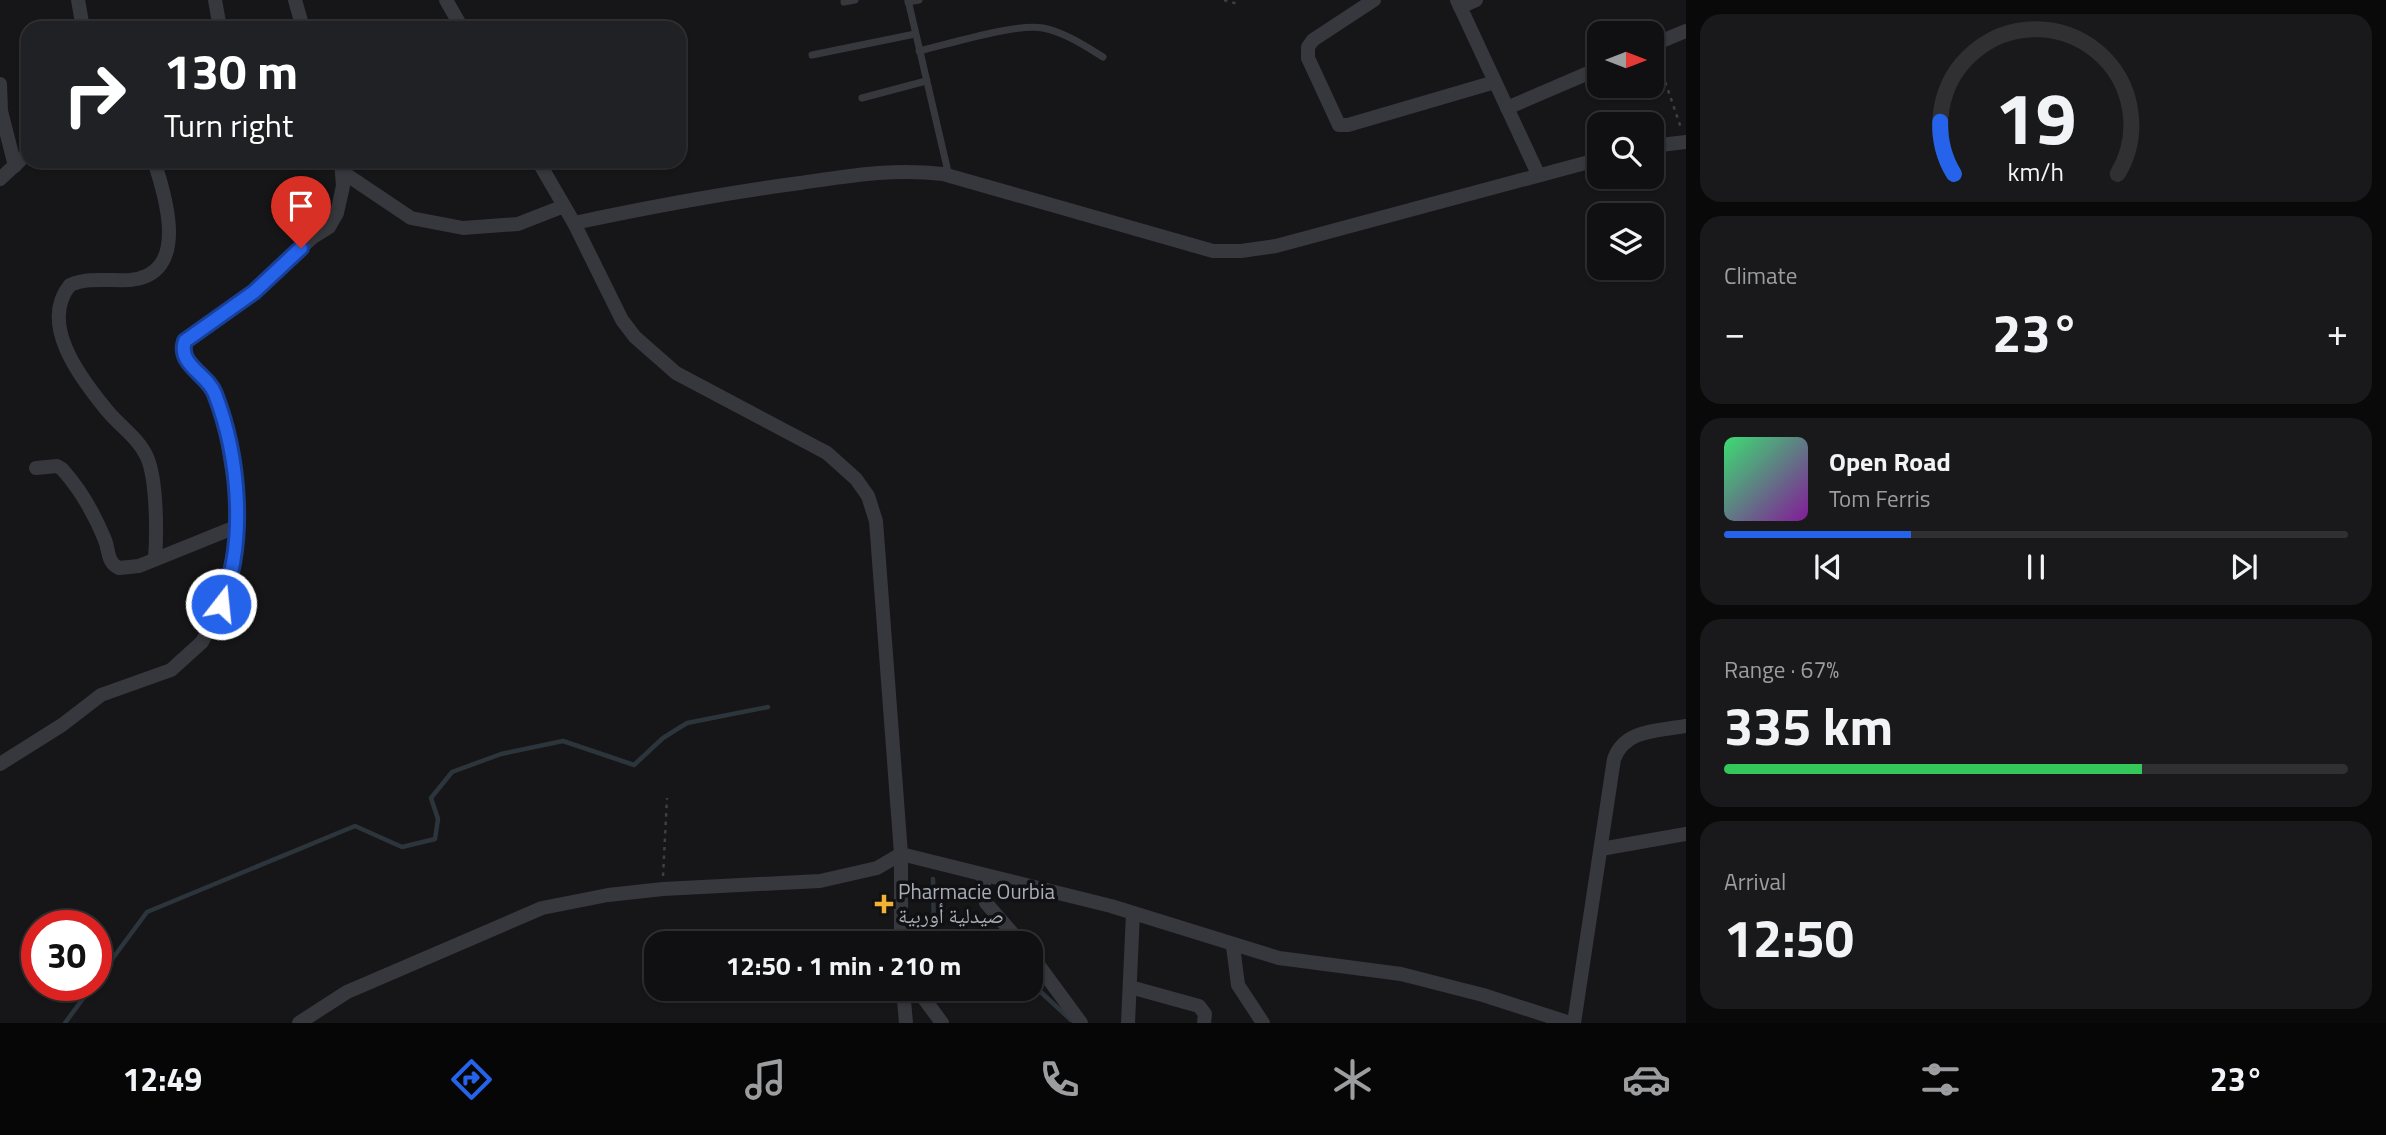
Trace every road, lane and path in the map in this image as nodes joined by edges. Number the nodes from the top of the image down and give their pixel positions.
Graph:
1 (78, 0) edge
2 (215, 0) edge
3 (295, 0) edge
4 (446, 0) edge
5 (855, 0) edge
6 (919, 0) edge
7 (1224, 0) edge
8 (1374, 0) edge
9 (1476, 0) edge
10 (908, 1) edge
11 (844, 2) dead end
12 (1459, 3) edge
13 (1238, 4) dead end
14 (82, 21) edge
15 (219, 21) edge
16 (301, 21) edge
17 (458, 21) edge
18 (1686, 31) edge
19 (915, 34) junction
20 (1664, 40) edge
21 (919, 51) junction
22 (812, 55) dead end
23 (1103, 57) dead end
24 (1587, 74) edge
25 (1664, 79) edge
26 (926, 81) junction
27 (1495, 82) junction
28 (0, 84) edge
29 (862, 97) dead end
30 (1507, 108) junction
31 (1686, 142) edge
32 (1664, 145) edge
33 (21, 160) edge
34 (1587, 162) edge
35 (15, 166) junction
36 (156, 168) edge
37 (342, 168) edge
38 (343, 168) edge
39 (542, 168) edge
40 (1538, 174) junction
41 (949, 176) junction
42 (0, 178) edge
43 (564, 206) junction
44 (574, 223) junction
45 (36, 468) dead end
46 (238, 526) junction
47 (155, 558) junction
48 (1686, 726) edge
49 (0, 764) edge
50 (667, 798) dead end
51 (1686, 834) edge
52 (1601, 849) junction
53 (901, 854) junction
54 (983, 876) junction
55 (663, 889) junction
56 (1133, 913) junction
57 (901, 931) edge
58 (1010, 931) edge
59 (1233, 946) junction
60 (1043, 971) edge
61 (1130, 987) junction
62 (893, 1001) edge
63 (904, 1001) edge
64 (925, 1001) edge
65 (904, 1005) junction
66 (299, 1023) edge
67 (906, 1023) edge
68 (942, 1023) edge
69 (1082, 1023) edge
70 (1128, 1023) edge
71 (1204, 1023) edge
72 (1263, 1023) edge
73 (1572, 1023) edge

1 - 14 street
2 - 15 street
3 - 16 street
4 - 17 street
5 - 11 lane
6 - 10 lane
7 - 13 path
8 - 27 street
9 - 12 street
10 - 19 lane
12 - 27 street
18 - 20 street
19 - 21 lane
19 - 22 lane
21 - 23 lane
21 - 26 lane
24 - 30 street
25 - 31 path
26 - 29 lane
26 - 41 lane
27 - 30 street
28 - 35 street
30 - 40 street
31 - 32 street
33 - 35 street
34 - 40 street
35 - 42 street
36 - 47 street
37 - 46 street
38 - 43 street
39 - 43 street
40 - 41 street
41 - 44 street
43 - 44 street
44 - 53 street
45 - 47 street
46 - 47 street
46 - 49 street
48 - 52 street
50 - 55 path
51 - 52 street
52 - 73 street
53 - 54 street
53 - 55 street
53 - 57 street
54 - 56 street
54 - 58 street
55 - 66 street
56 - 59 street
56 - 61 street
59 - 72 street
59 - 73 street
60 - 69 street
61 - 70 street
61 - 71 street
62 - 65 path
63 - 65 street
64 - 68 street
65 - 67 street

